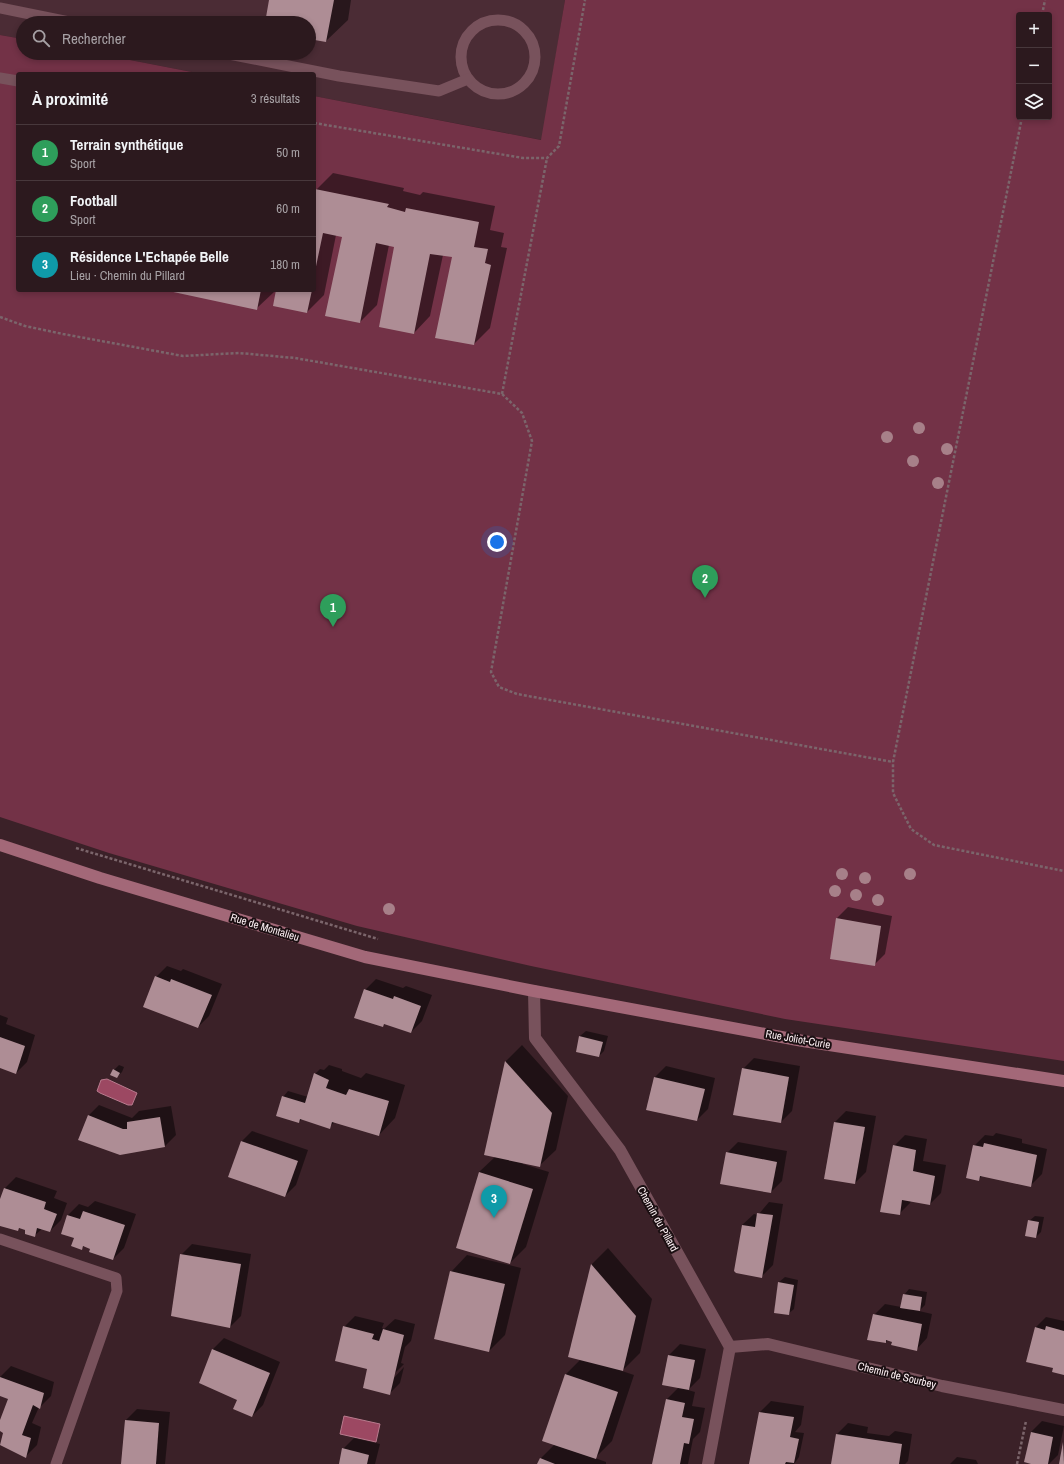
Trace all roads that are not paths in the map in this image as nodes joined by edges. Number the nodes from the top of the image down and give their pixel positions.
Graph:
1 (0, 8) edge
2 (39, 16) edge
3 (259, 60) edge
4 (0, 78) edge
5 (468, 79) junction
6 (16, 81) edge
7 (0, 845) edge
8 (534, 991) junction
9 (1064, 1081) edge
10 (0, 1239) edge
11 (730, 1347) junction
12 (1064, 1410) edge
13 (56, 1464) edge
14 (708, 1464) edge

1 - 2 lane
3 - 5 lane
4 - 6 lane
5 - 5 lane
7 - 8 street, Rue de Montalieu
8 - 9 street, Rue Joliot-Curie
8 - 11 street, Chemin du Pillard
10 - 13 lane
11 - 12 street, Chemin de Sourbey
11 - 14 street

